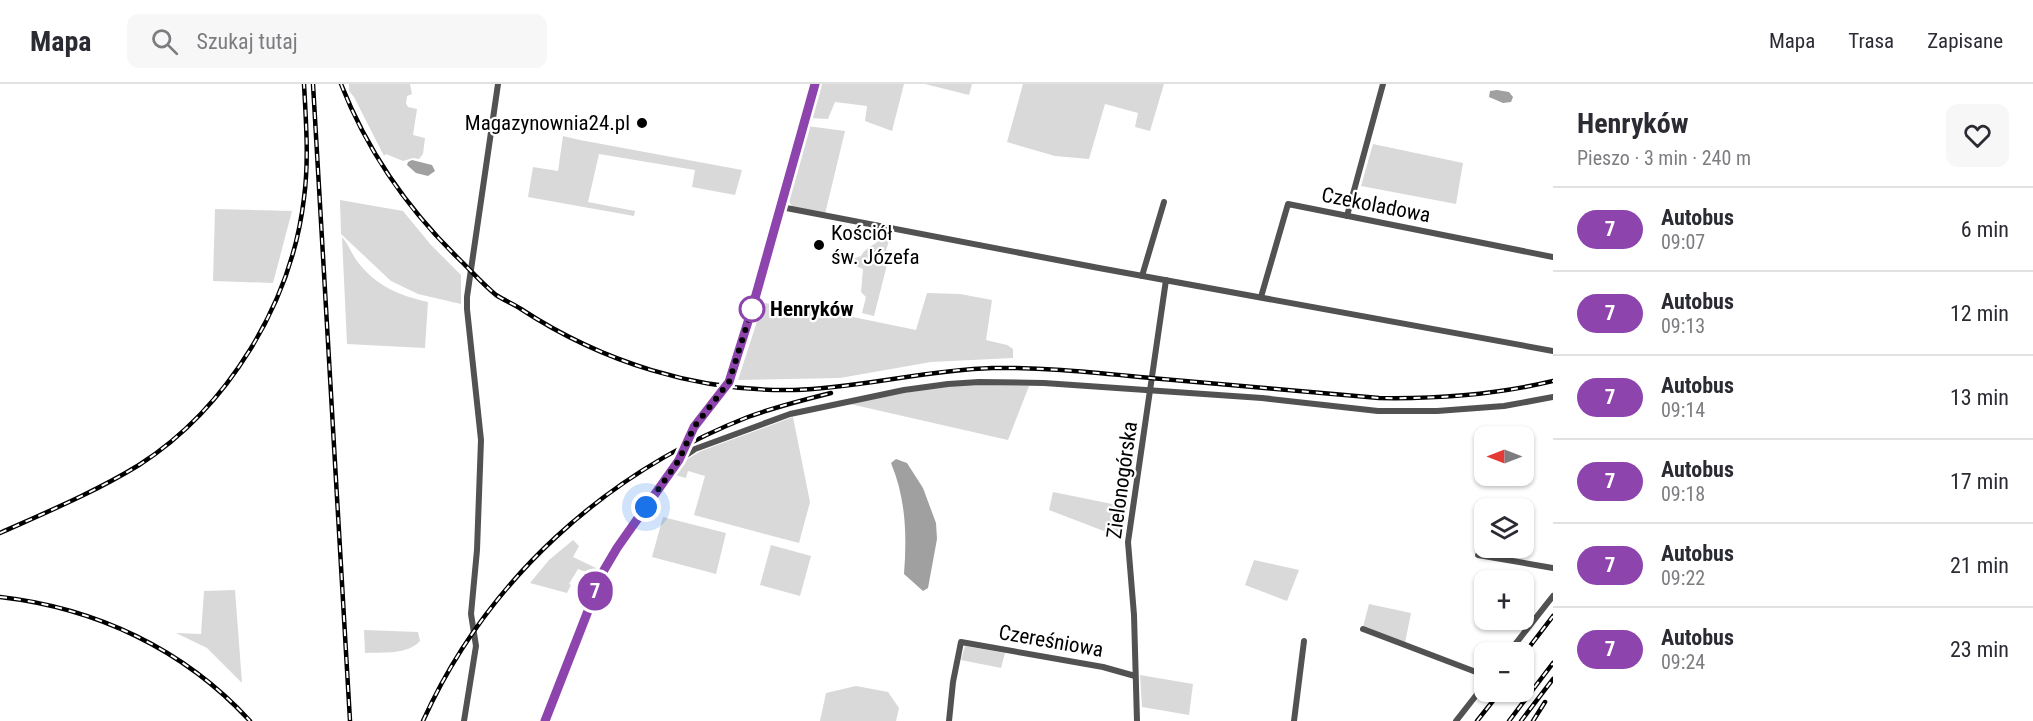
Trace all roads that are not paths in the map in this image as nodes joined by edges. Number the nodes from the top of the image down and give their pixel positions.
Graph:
1 (498, 84) edge
2 (816, 84) edge
3 (1383, 84) edge
4 (1164, 202) dead end
5 (781, 207) junction
6 (1347, 216) junction
7 (1553, 257) edge
8 (1142, 276) junction
9 (1166, 280) junction
10 (1261, 297) junction
11 (1553, 351) edge
12 (1150, 390) junction
13 (1553, 397) edge
14 (679, 460) junction
15 (1495, 558) edge
16 (1553, 568) edge
17 (1553, 596) edge
18 (1363, 630) dead end
19 (1304, 641) dead end
20 (1517, 642) edge
21 (1474, 671) edge
22 (1135, 676) junction
23 (1474, 698) edge
24 (465, 721) edge
25 (545, 721) edge
26 (950, 721) edge
27 (1137, 721) edge
28 (1294, 721) edge
29 (1456, 721) edge

1 - 24 street
2 - 5 street
3 - 6 street
4 - 8 street
5 - 8 street
5 - 14 street
6 - 7 street, Czekoladowa
6 - 10 street, Czekoladowa
8 - 9 street
9 - 10 street
9 - 12 street, Zielonogórska
10 - 11 street
12 - 13 street
12 - 14 street
12 - 22 street, Zielonogórska
14 - 25 street
15 - 16 street
17 - 20 street
18 - 21 street
19 - 28 street
22 - 26 street, Czereśniowa
22 - 27 street, Zielonogórska
23 - 29 street

